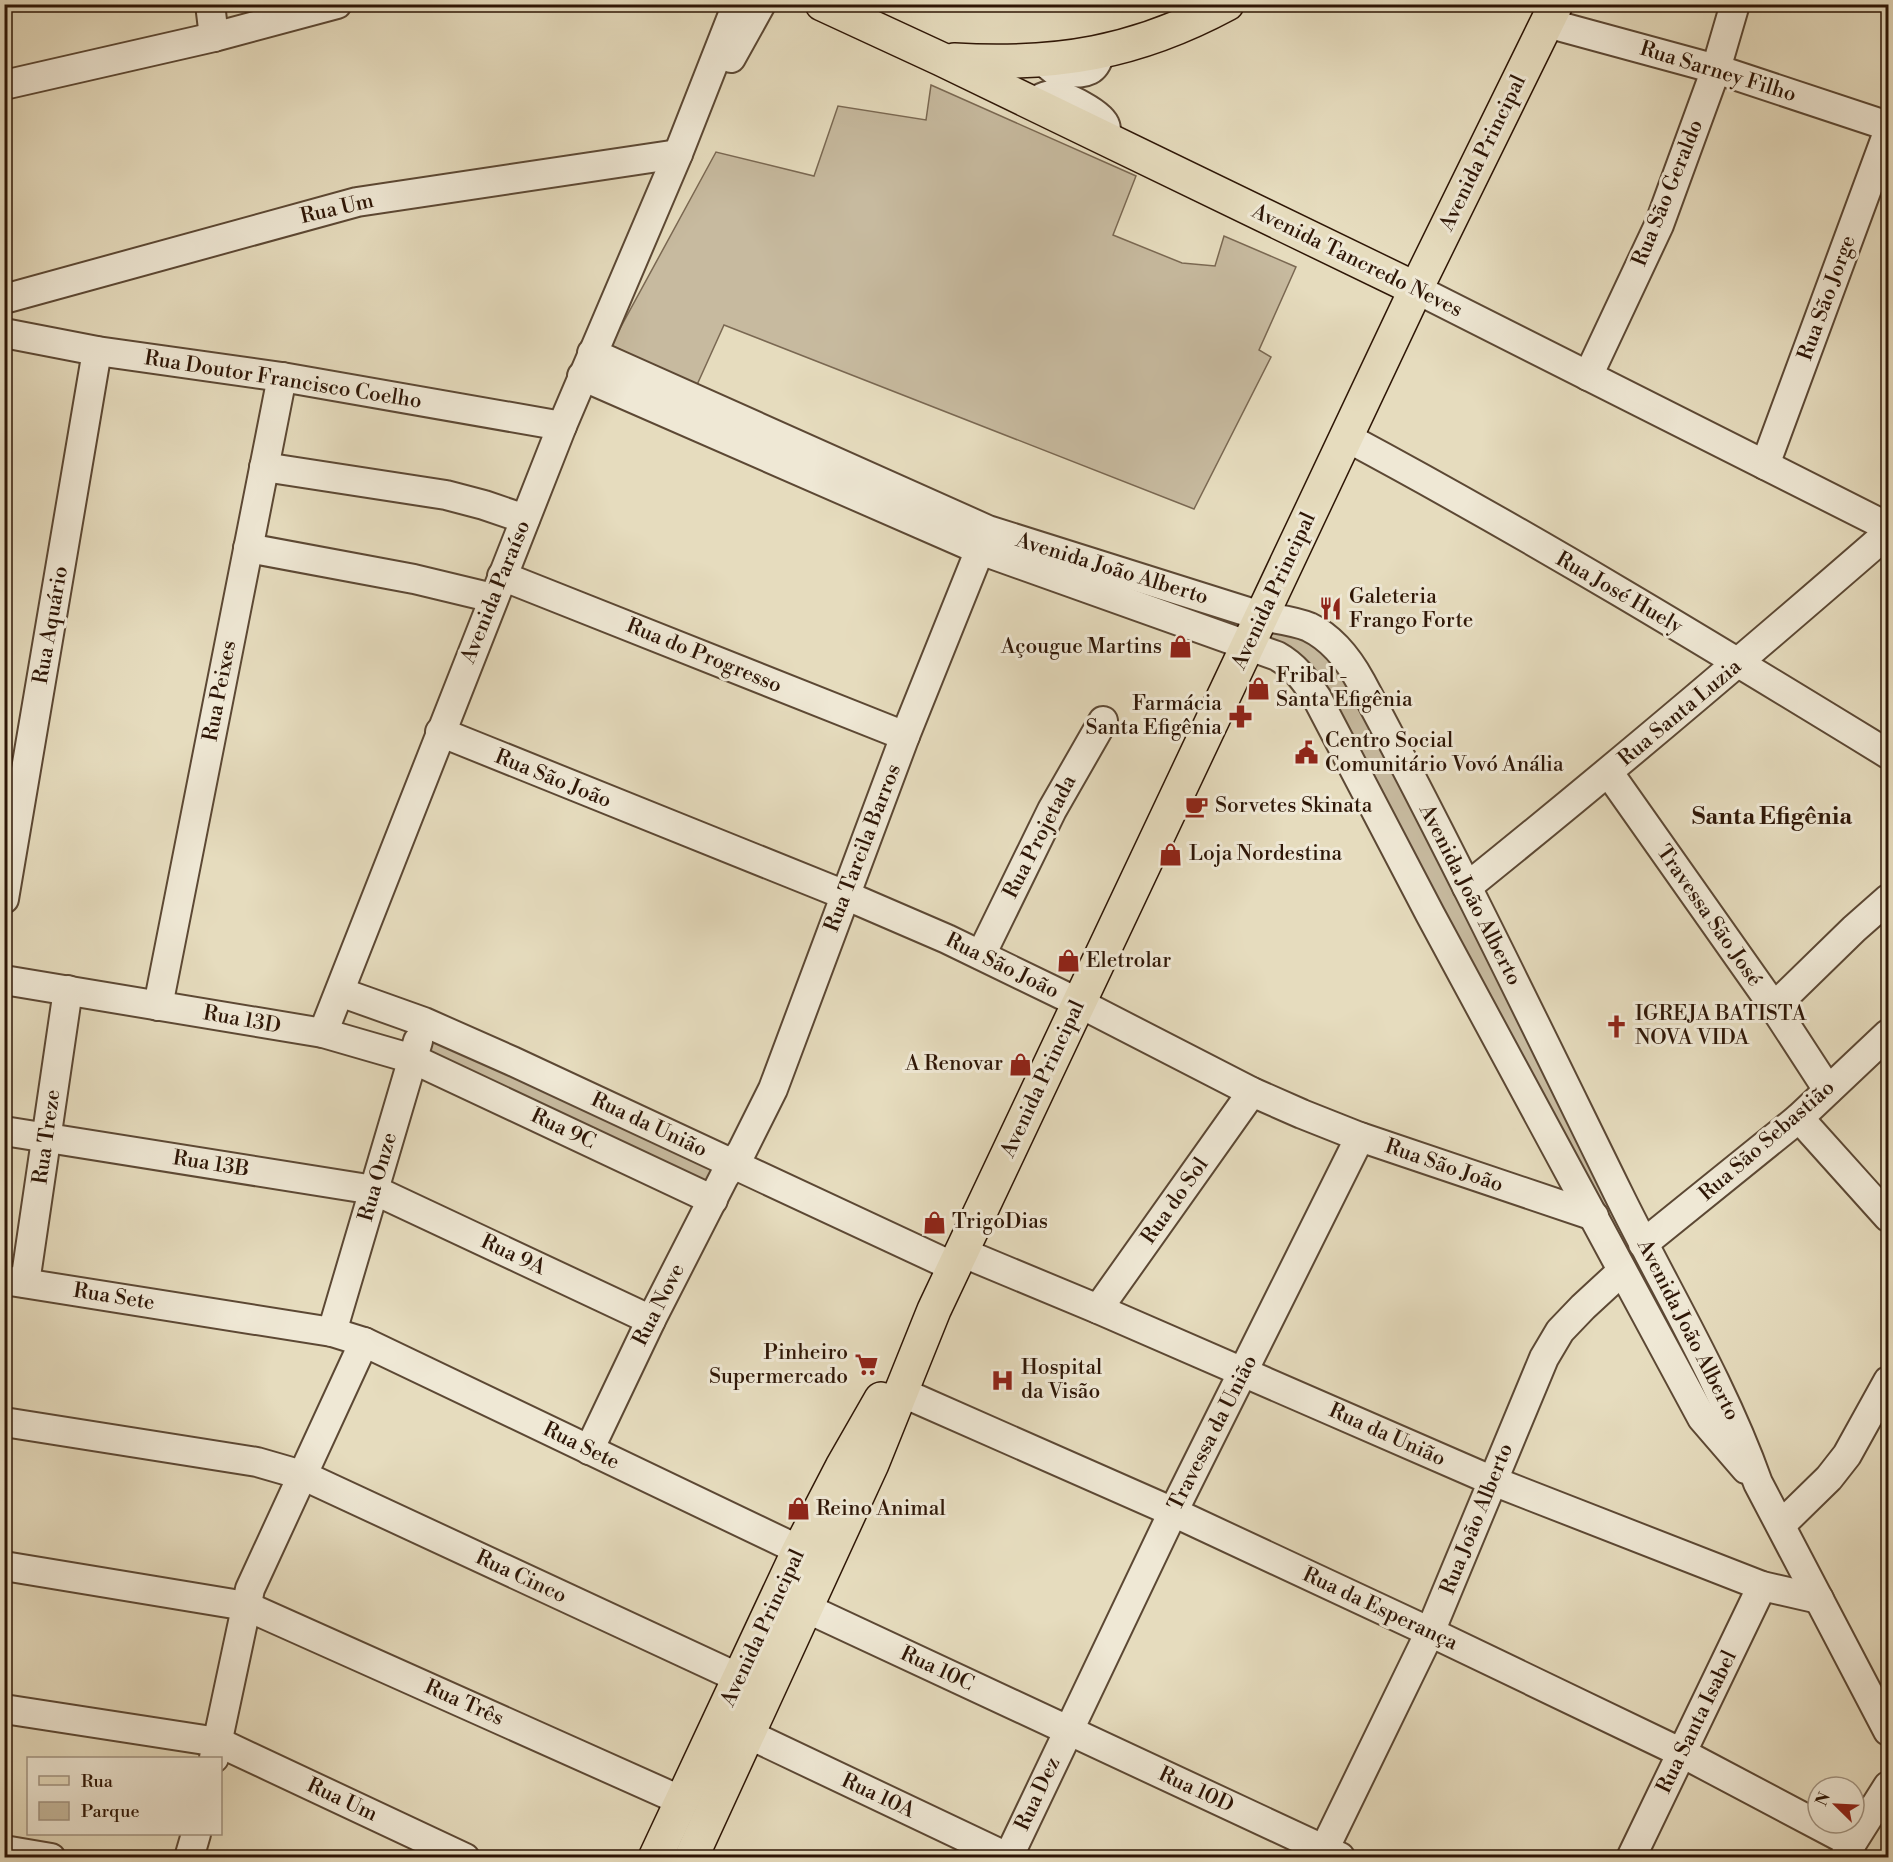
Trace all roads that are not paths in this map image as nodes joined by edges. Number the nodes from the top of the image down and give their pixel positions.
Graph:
1 (210, 4) edge
2 (337, 4) edge
3 (736, 4) edge
4 (761, 4) edge
5 (822, 4) edge
6 (1227, 4) edge
7 (1735, 4) edge
8 (1551, 14) edge
9 (214, 37) junction
10 (941, 59) junction
11 (1035, 60) junction
12 (1716, 69) junction
13 (4, 85) edge
14 (1023, 99) junction
15 (1888, 126) edge
16 (1888, 132) edge
17 (678, 154) junction
18 (1416, 289) junction
19 (4, 299) edge
20 (4, 333) edge
21 (97, 351) junction
22 (587, 364) junction
23 (1588, 376) junction
24 (282, 377) junction
25 (562, 426) junction
26 (1346, 437) junction
27 (1765, 465) junction
28 (264, 467) junction
29 (525, 519) junction
30 (1888, 527) edge
31 (1888, 533) edge
32 (984, 540) junction
33 (248, 548) junction
34 (498, 587) junction
35 (1262, 616) junction
36 (1248, 646) junction
37 (1739, 663) junction
38 (1103, 721) dead end
39 (441, 732) junction
40 (905, 736) junction
41 (1888, 754) edge
42 (1608, 773) junction
43 (1467, 887) junction
44 (844, 895) junction
45 (4, 899) edge
46 (1888, 899) edge
47 (981, 956) junction
48 (4, 980) edge
49 (69, 990) junction
50 (340, 992) junction
51 (1079, 1003) junction
52 (158, 1006) junction
53 (1774, 1007) junction
54 (424, 1022) junction
55 (323, 1033) junction
56 (1888, 1034) edge
57 (413, 1059) junction
58 (1828, 1089) junction
59 (1252, 1092) junction
60 (1799, 1118) junction
61 (4, 1131) edge
62 (47, 1137) junction
63 (1360, 1137) junction
64 (734, 1164) junction
65 (374, 1190) junction
66 (714, 1200) junction
67 (1594, 1216) junction
68 (1888, 1217) edge
69 (1643, 1244) junction
70 (957, 1260) junction
71 (1622, 1271) junction
72 (15, 1282) edge
73 (1098, 1309) junction
74 (934, 1310) junction
75 (651, 1320) junction
76 (332, 1332) junction
77 (364, 1342) junction
78 (1244, 1372) junction
79 (1888, 1381) edge
80 (901, 1392) junction
81 (4, 1422) edge
82 (589, 1450) junction
83 (302, 1475) junction
84 (1492, 1481) junction
85 (1758, 1483) junction
86 (1173, 1512) junction
87 (1781, 1525) junction
88 (799, 1550) junction
89 (4, 1566) edge
90 (1762, 1586) junction
91 (1819, 1599) junction
92 (246, 1606) junction
93 (806, 1608) junction
94 (1430, 1632) junction
95 (739, 1678) junction
96 (4, 1709) edge
97 (1068, 1730) junction
98 (1888, 1731) edge
99 (748, 1734) junction
100 (216, 1750) edge
101 (1682, 1753) junction
102 (1888, 1786) edge
103 (682, 1801) junction
104 (195, 1835) edge
105 (4, 1850) edge
106 (1848, 1850) edge
107 (1328, 1855) edge
108 (51, 1857) edge
109 (189, 1857) edge
110 (465, 1857) edge
111 (655, 1857) edge
112 (691, 1857) edge
113 (1009, 1857) edge
114 (1631, 1857) edge

1 - 9 street
2 - 9 street
3 - 17 street, Avenida Paraíso
4 - 17 street, Avenida Paraíso
5 - 10 main road, Avenida Tancredo Neves
6 - 11 main road
7 - 12 street, Rua São Geraldo
8 - 12 street, Rua Sarney Filho
8 - 18 main road, Avenida Principal
9 - 13 street
10 - 11 main road
10 - 14 main road, Avenida Tancredo Neves
11 - 14 main road
12 - 15 street, Rua Sarney Filho
12 - 23 street, Rua São Geraldo
14 - 18 main road, Avenida Tancredo Neves
16 - 27 street, Rua São Jorge
17 - 19 street, Rua Um
17 - 22 street, Avenida Paraíso
18 - 23 street, Avenida Tancredo Neves
18 - 26 main road, Avenida Principal
20 - 21 street, Rua Doutor Francisco Coelho
21 - 24 street, Rua Doutor Francisco Coelho
21 - 45 street, Rua Aquário
22 - 25 street, Avenida Paraíso
22 - 32 street, Avenida João Alberto
23 - 27 street, Avenida Tancredo Neves
24 - 25 street, Rua Doutor Francisco Coelho
24 - 28 street, Rua Peixes
25 - 29 street, Avenida Paraíso
26 - 35 main road, Avenida Principal
26 - 37 street, Rua José Huely
27 - 30 street, Avenida Tancredo Neves
28 - 29 street
28 - 33 street, Rua Peixes
29 - 34 street, Avenida Paraíso
31 - 37 street, Rua Santa Luzia
32 - 35 street, Avenida João Alberto
32 - 36 street, Avenida João Alberto
32 - 40 street, Rua Tarcila Barros
33 - 34 street, Rua do Progresso
33 - 52 street, Rua Peixes
34 - 39 street, Avenida Paraíso
34 - 40 street, Rua do Progresso
35 - 36 main road, Avenida Principal
35 - 43 street, Avenida João Alberto
36 - 51 main road, Avenida Principal
36 - 67 street, Avenida João Alberto
37 - 41 street, Rua José Huely
37 - 42 street, Rua Santa Luzia
38 - 47 street, Rua Projetada
39 - 44 street, Rua São João
39 - 50 street, Avenida Paraíso
40 - 44 street, Rua Tarcila Barros
42 - 43 street, Rua Santa Luzia
42 - 53 street, Travessa São José
43 - 69 street, Avenida João Alberto
44 - 47 street, Rua São João
44 - 64 street, Rua Tarcila Barros
46 - 53 street
47 - 51 street, Rua São João
48 - 49 street, Rua 13D
49 - 52 street, Rua 13D
49 - 62 street, Rua Treze
50 - 54 street, Rua da União
50 - 55 street, Avenida Paraíso
51 - 59 street, Rua São João
51 - 70 main road, Avenida Principal
52 - 55 street, Rua 13D
53 - 58 street, Travessa São José
54 - 57 street, Rua Onze
54 - 64 street, Rua da União
55 - 57 street, Rua 13D
56 - 58 street, Rua São Sebastião
57 - 65 street, Rua Onze
57 - 66 street, Rua 9C
58 - 60 street, Rua São Sebastião
59 - 63 street, Rua São João
59 - 73 street, Rua do Sol
60 - 68 street
60 - 69 street, Rua São Sebastião
61 - 62 street, Rua 13B
62 - 65 street, Rua 13B
62 - 72 street, Rua Treze
63 - 67 street, Rua São João
63 - 78 street, Travessa da União
64 - 66 street, Rua Nove
64 - 70 street, Rua da União
65 - 75 street, Rua 9A
65 - 76 street, Rua Onze
66 - 75 street, Rua Nove
67 - 71 street, Avenida João Alberto
69 - 85 street, Avenida João Alberto
70 - 73 street, Rua da União
70 - 74 main road, Avenida Principal
71 - 84 street, Rua João Alberto
71 - 85 street, Avenida João Alberto
72 - 76 street, Rua Sete
73 - 78 street, Rua da União
74 - 80 main road, Avenida Principal
74 - 88 main road, Avenida Principal
75 - 82 street, Rua Nove
76 - 77 street, Rua Sete
77 - 82 street, Rua Sete
77 - 83 street
78 - 84 street, Rua da União
78 - 86 street, Travessa da União
79 - 87 street
80 - 86 street, Rua da Esperança
80 - 93 main road, Avenida Principal
81 - 83 street, Rua Cinco
82 - 88 street, Rua Sete
83 - 92 street
83 - 95 street, Rua Cinco
84 - 90 street, Rua da União
84 - 94 street, Rua João Alberto
85 - 87 street, Avenida João Alberto
86 - 94 street, Rua da Esperança
86 - 97 street, Travessa da União
87 - 91 street, Avenida João Alberto
88 - 95 main road, Avenida Principal
89 - 92 street, Rua Três
90 - 91 street, Rua da União
90 - 101 street, Rua Santa Isabel
91 - 98 street, Avenida João Alberto
92 - 100 street
92 - 103 street, Rua Três
93 - 97 street, Rua 10C
93 - 99 main road, Avenida Principal
94 - 101 street, Rua da Esperança
94 - 107 street, Rua João Alberto
95 - 103 main road, Avenida Principal
96 - 100 street, Rua Um
97 - 107 street, Rua 10D
97 - 113 street, Rua Dez
99 - 112 main road, Avenida Principal
99 - 113 street, Rua 10A
100 - 110 street, Rua Um
101 - 106 street, Rua da Esperança
101 - 114 street, Rua Santa Isabel
102 - 106 street
103 - 111 main road, Avenida Principal
104 - 109 street
105 - 108 street

